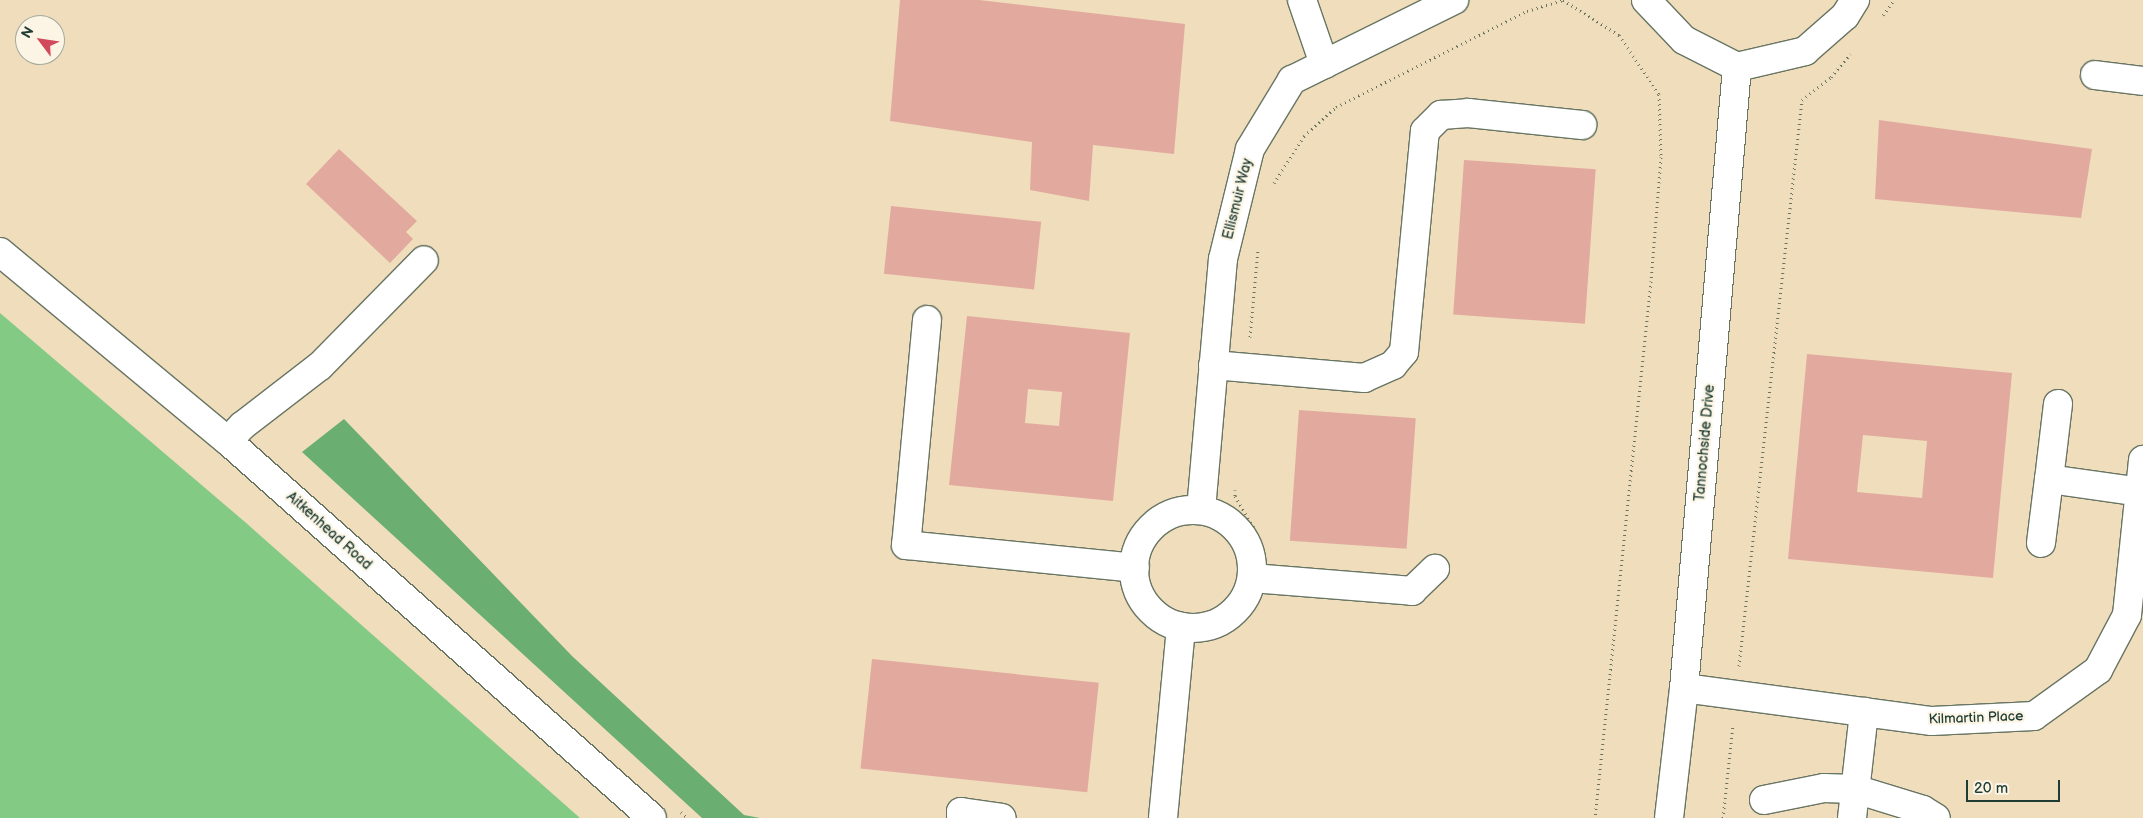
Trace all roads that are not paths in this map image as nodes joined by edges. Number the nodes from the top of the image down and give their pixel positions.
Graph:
1 (1302, 0) edge
2 (1454, 0) edge
3 (1646, 0) edge
4 (1855, 0) edge
5 (1324, 64) junction
6 (1737, 67) junction
7 (2095, 75) dead end
8 (2143, 81) edge
9 (1582, 125) dead end
10 (0, 252) edge
11 (424, 260) dead end
12 (928, 320) dead end
13 (1214, 365) junction
14 (2058, 404) dead end
15 (228, 441) junction
16 (2143, 460) edge
17 (2049, 479) junction
18 (2140, 492) junction
19 (1201, 510) junction
20 (2041, 543) dead end
21 (1135, 568) junction
22 (1435, 569) dead end
23 (1252, 578) junction
24 (1180, 627) junction
25 (1684, 688) junction
26 (1864, 712) junction
27 (1855, 789) junction
28 (1764, 800) dead end
29 (652, 818) edge
30 (960, 818) edge
31 (1002, 818) edge
32 (1163, 818) edge
33 (1669, 818) edge
34 (1852, 818) edge
35 (1936, 818) edge

1 - 5 street
2 - 5 street, Ellismuir Way
3 - 6 street
4 - 6 street
5 - 13 street, Ellismuir Way
6 - 25 street, Tannochside Drive
7 - 8 street
9 - 13 street
10 - 15 street, Aitkenhead Road
11 - 15 street
12 - 21 street
13 - 19 street, Ellismuir Way
14 - 17 street
15 - 29 street, Aitkenhead Road
16 - 18 street, Kilmartin Place
17 - 18 street
17 - 20 street
18 - 26 street, Kilmartin Place
19 - 21 street
19 - 23 street
21 - 24 street
22 - 23 street
23 - 24 street
24 - 32 street
25 - 26 street, Kilmartin Place
25 - 33 street, Tannochside Drive
26 - 27 street
27 - 28 street
27 - 34 street
27 - 35 street
30 - 31 street

